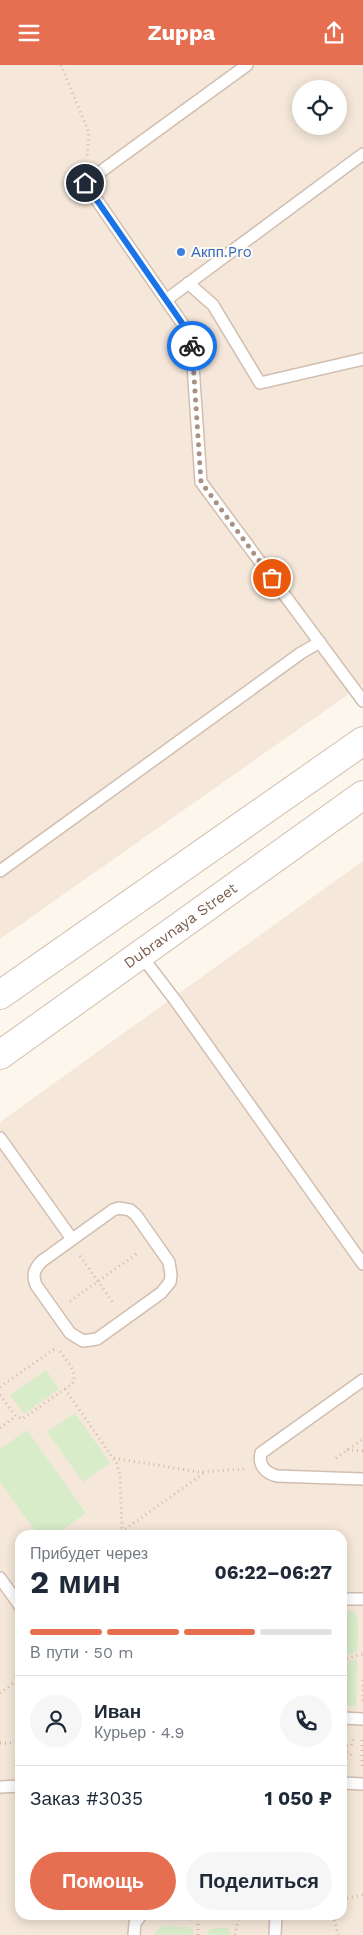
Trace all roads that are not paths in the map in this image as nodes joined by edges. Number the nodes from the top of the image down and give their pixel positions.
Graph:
1 (247, 65) edge
2 (363, 154) edge
3 (188, 283) junction
4 (166, 300) junction
5 (363, 359) edge
6 (320, 642) junction
7 (363, 701) edge
8 (363, 741) edge
9 (363, 795) edge
10 (0, 871) edge
11 (140, 955) junction
12 (0, 995) edge
13 (0, 1055) edge
14 (0, 1138) edge
15 (71, 1240) junction
16 (363, 1264) edge
17 (363, 1380) edge
18 (363, 1479) edge
19 (0, 1578) edge
20 (15, 1599) edge
21 (347, 1599) edge
22 (363, 1599) edge
23 (347, 1718) edge
24 (363, 1719) edge
25 (347, 1783) edge
26 (363, 1784) edge
27 (0, 1787) edge
28 (15, 1787) edge
29 (137, 1920) edge
30 (276, 1920) edge
31 (134, 1935) edge
32 (275, 1935) edge

1 - 4 lane
2 - 3 lane
3 - 4 lane
3 - 5 lane
4 - 6 lane
6 - 7 lane
6 - 10 lane
8 - 12 street
9 - 11 street, Dubravnaya Street
11 - 13 street, Dubravnaya Street
11 - 16 lane
14 - 15 lane
15 - 15 lane
17 - 18 lane
19 - 20 lane
21 - 22 lane
23 - 24 lane
25 - 26 lane
27 - 28 lane
29 - 31 lane
30 - 32 lane

